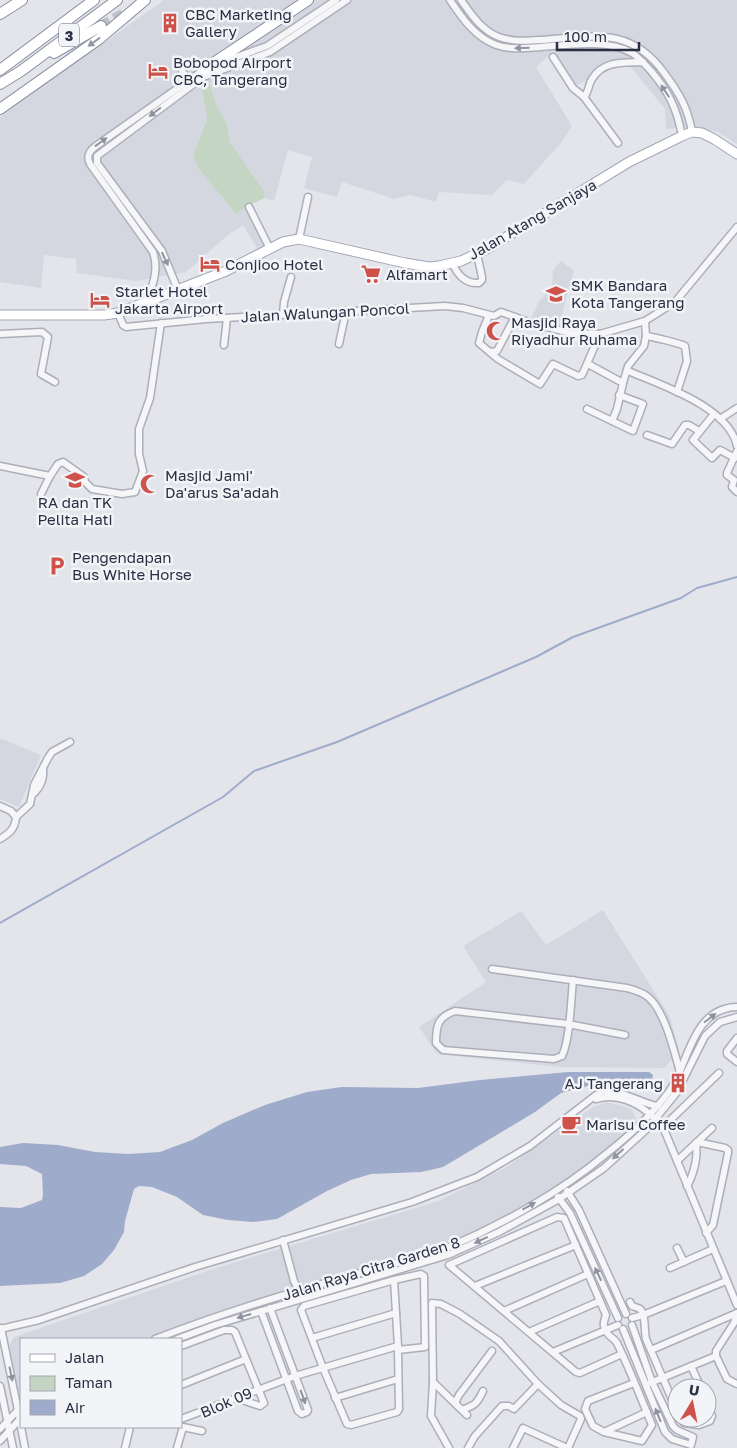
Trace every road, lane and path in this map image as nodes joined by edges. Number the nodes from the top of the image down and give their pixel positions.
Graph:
1 (22, 0) edge
2 (94, 0) edge
3 (118, 0) edge
4 (145, 0) edge
5 (308, 0) edge
6 (336, 0) edge
7 (347, 0) edge
8 (450, 0) edge
9 (461, 0) edge
10 (469, 11) junction
11 (0, 14) edge
12 (461, 17) junction
13 (101, 26) tunnel mouth
14 (553, 57) dead end
15 (643, 62) junction
16 (0, 70) edge
17 (203, 70) junction
18 (21, 71) junction
19 (182, 71) dead end
20 (190, 82) junction
21 (0, 84) edge
22 (584, 97) junction
23 (0, 109) edge
24 (692, 132) junction
25 (682, 136) junction
26 (618, 143) dead end
27 (737, 154) edge
28 (308, 197) dead end
29 (249, 207) dead end
30 (737, 227) edge
31 (298, 239) junction
32 (270, 249) junction
33 (477, 254) junction
34 (452, 263) junction
35 (291, 277) dead end
36 (178, 290) junction
37 (146, 302) junction
38 (346, 311) junction
39 (283, 312) dead end
40 (0, 315) edge
41 (488, 316) junction
42 (515, 317) junction
43 (227, 318) junction
44 (121, 320) junction
45 (162, 323) junction
46 (645, 324) junction
47 (0, 334) edge
48 (599, 336) junction
49 (646, 336) junction
50 (339, 344) dead end
51 (224, 345) dead end
52 (490, 352) junction
53 (588, 364) junction
54 (628, 371) junction
55 (55, 382) dead end
56 (623, 384) junction
57 (676, 392) junction
58 (619, 395) junction
59 (737, 408) edge
60 (587, 410) dead end
61 (714, 414) junction
62 (720, 419) junction
63 (612, 421) junction
64 (699, 431) junction
65 (647, 435) dead end
66 (737, 446) edge
67 (736, 454) edge
68 (0, 466) edge
69 (50, 476) junction
70 (737, 492) edge
71 (41, 494) dead end
72 (70, 742) dead end
73 (0, 806) edge
74 (16, 817) junction
75 (0, 839) edge
76 (492, 969) dead end
77 (573, 980) junction
78 (737, 1007) edge
79 (737, 1017) edge
80 (568, 1024) junction
81 (625, 1035) dead end
82 (737, 1038) edge
83 (737, 1062) edge
84 (683, 1073) junction
85 (719, 1073) dead end
86 (590, 1100) junction
87 (658, 1106) junction
88 (653, 1117) junction
89 (712, 1128) dead end
90 (697, 1142) junction
91 (676, 1161) junction
92 (564, 1186) junction
93 (687, 1186) junction
94 (554, 1193) junction
95 (568, 1193) junction
96 (559, 1199) junction
97 (706, 1233) junction
98 (284, 1240) junction
99 (576, 1245) junction
100 (677, 1248) dead end
101 (713, 1249) junction
102 (684, 1262) junction
103 (670, 1268) dead end
104 (588, 1274) junction
105 (394, 1280) junction
106 (726, 1281) junction
107 (475, 1286) junction
108 (298, 1288) junction
109 (301, 1298) junction
110 (600, 1301) junction
111 (630, 1302) dead end
112 (737, 1305) edge
113 (270, 1308) junction
114 (261, 1311) junction
115 (504, 1311) junction
116 (396, 1313) junction
117 (737, 1313) edge
118 (643, 1315) junction
119 (630, 1319) junction
120 (276, 1324) junction
121 (620, 1324) junction
122 (267, 1327) junction
123 (0, 1329) edge
124 (606, 1330) junction
125 (529, 1332) junction
126 (159, 1338) edge
127 (180, 1338) edge
128 (312, 1338) junction
129 (182, 1346) edge
130 (398, 1348) junction
131 (651, 1350) junction
132 (492, 1351) dead end
133 (553, 1352) junction
134 (622, 1354) junction
135 (716, 1356) junction
136 (246, 1359) junction
137 (691, 1366) junction
138 (323, 1368) junction
139 (296, 1376) junction
140 (663, 1378) junction
141 (696, 1378) edge
142 (287, 1379) junction
143 (398, 1379) junction
144 (433, 1382) junction
145 (652, 1382) junction
146 (634, 1383) junction
147 (538, 1384) junction
148 (645, 1384) junction
149 (737, 1384) edge
150 (182, 1385) edge
151 (0, 1386) edge
152 (667, 1387) edge
153 (258, 1390) junction
154 (483, 1391) dead end
155 (236, 1398) junction
156 (335, 1398) junction
157 (455, 1404) junction
158 (20, 1408) edge
159 (647, 1412) junction
160 (182, 1419) edge
161 (7, 1421) junction
162 (20, 1424) edge
163 (22, 1428) edge
164 (130, 1428) edge
165 (0, 1429) edge
166 (202, 1431) dead end
167 (10, 1432) junction
168 (604, 1432) junction
169 (0, 1441) edge
170 (13, 1448) edge
171 (25, 1448) edge
172 (125, 1448) edge
173 (177, 1448) edge
174 (449, 1448) edge
175 (468, 1448) edge
176 (513, 1448) edge
177 (568, 1448) edge

1 - 11 highway
2 - 16 highway, 3
3 - 18 highway, 3
4 -> 23 highway
5 - 17 highway
6 - 17 street
7 - 20 street
8 - 12 street
9 - 10 street
10 - 12 street
10 - 24 street
15 -> 12 street
13 - 18 highway
14 - 22 street
15 - 22 street
25 -> 15 street
17 - 20 street
18 - 21 highway, 3
19 - 20 street
20 -> 36 street
37 -> 20 street
22 - 26 street
24 - 25 main road, Jalan Atang Sanjaya
24 - 27 main road
25 - 33 main road, Jalan Atang Sanjaya
28 - 31 street
29 - 32 street
30 - 46 street
31 - 32 main road, Jalan Atang Sanjaya
31 - 34 main road, Jalan Atang Sanjaya
32 - 36 main road, Jalan Atang Sanjaya
33 - 34 main road, Jalan Atang Sanjaya
33 - 34 street
35 - 39 street
36 - 37 main road, Jalan Atang Sanjaya
37 - 44 main road, Jalan Atang Sanjaya
38 - 41 street, Jalan Walungan Poncol
38 - 43 street, Jalan Walungan Poncol
38 - 50 street
40 - 44 main road, Jalan Atang Sanjaya
41 - 42 street, Jalan Walungan Poncol
41 - 52 street
42 - 48 street, Jalan Walungan Poncol
42 - 52 street
43 - 45 street, Jalan Walungan Poncol
43 - 51 street
44 - 45 street, Jalan Walungan Poncol
45 - 69 street
46 - 48 street
46 - 49 street
47 - 55 street
48 - 53 street
49 - 54 street
49 - 57 street
52 - 53 street
53 - 56 street
54 - 56 street
54 - 57 street
56 - 58 street
57 - 61 street
58 - 63 street
58 - 63 street
59 - 62 street
60 - 63 street
61 - 62 street
61 - 64 street
62 - 66 street
64 - 65 street
64 - 67 street
67 - 70 street
68 - 69 street
69 - 71 street
72 - 74 street
73 - 74 street
74 - 75 street
76 - 77 street
77 - 80 street
77 - 84 street
84 -> 78 street, Jalan Raya Citra Garden 8
79 - 84 street, Jalan Raya Citra Garden 8
80 - 80 street
80 - 81 street
82 - 83 street
84 - 87 street, Jalan Raya Citra Garden 8
84 - 88 street, Jalan Raya Citra Garden 8
85 - 91 street
86 - 87 street
86 - 88 street
86 - 98 street
87 - 88 street, Jalan Raya Citra Garden 8
88 - 92 street, Jalan Raya Citra Garden 8
88 -> 95 street, Jalan Raya Citra Garden 8
89 - 90 street
90 - 91 street
90 - 93 street
90 - 97 street
91 - 93 street
92 - 94 street, Jalan Raya Citra Garden 8
92 - 95 street
93 - 97 street
94 - 96 street
108 -> 94 street, Jalan Raya Citra Garden 8
95 - 96 street, Jalan Raya Citra Garden 8
95 - 119 street
96 -> 109 street, Jalan Raya Citra Garden 8
121 -> 96 street
97 - 101 street
98 - 108 street
98 - 123 street
99 - 104 street
99 - 107 street
99 - 107 street
100 - 102 street
101 - 102 street
101 - 106 street
102 - 103 street
104 - 110 street
104 - 115 street
105 - 116 street
105 - 128 street
105 - 130 street
106 - 112 street
106 - 118 street
107 - 115 street
108 - 109 street
108 - 126 street, Jalan Raya Citra Garden 8
109 - 113 street, Jalan Raya Citra Garden 8
110 - 124 street
110 - 125 street
111 - 118 street
113 - 114 street, Jalan Raya Citra Garden 8
113 - 120 street
114 - 122 street
114 -> 127 street, Jalan Raya Citra Garden 8
115 - 125 street
116 - 128 street
116 - 130 street
117 - 131 street
117 - 135 street
118 - 119 street
118 - 131 street
119 - 121 street
119 - 121 street
119 - 145 street
120 - 122 street
120 - 139 street
121 - 124 street
121 - 148 street
122 - 142 street
123 -> 158 street
124 - 133 street
124 - 134 street
125 - 133 street
128 - 138 street
129 - 136 street, Blok 09
130 - 138 street
130 - 143 street
131 - 140 street
132 - 157 street
133 - 134 street
134 - 146 street
135 - 137 street
135 - 149 street
136 - 150 street
136 - 153 street, Blok 09
137 - 140 street
137 - 141 street
138 - 139 street
138 - 156 street
139 - 142 street
139 -> 142 street
140 - 145 street
140 - 152 street
142 - 153 street
143 - 156 street
143 - 156 street
144 - 147 street
144 - 157 street
144 - 174 street
145 - 148 street
145 -> 148 street
146 - 159 street
146 - 168 street
147 - 175 street
147 - 177 street
151 - 161 street
153 - 155 street, Blok 09
153 - 155 street
154 - 157 street
155 - 160 street, Blok 09
158 - 161 street
159 - 168 street
159 - 168 street
161 - 165 street
161 - 167 street
162 - 167 street
163 - 171 street
164 - 172 street
166 - 173 street
167 - 169 street
167 - 170 street
176 - 177 street

